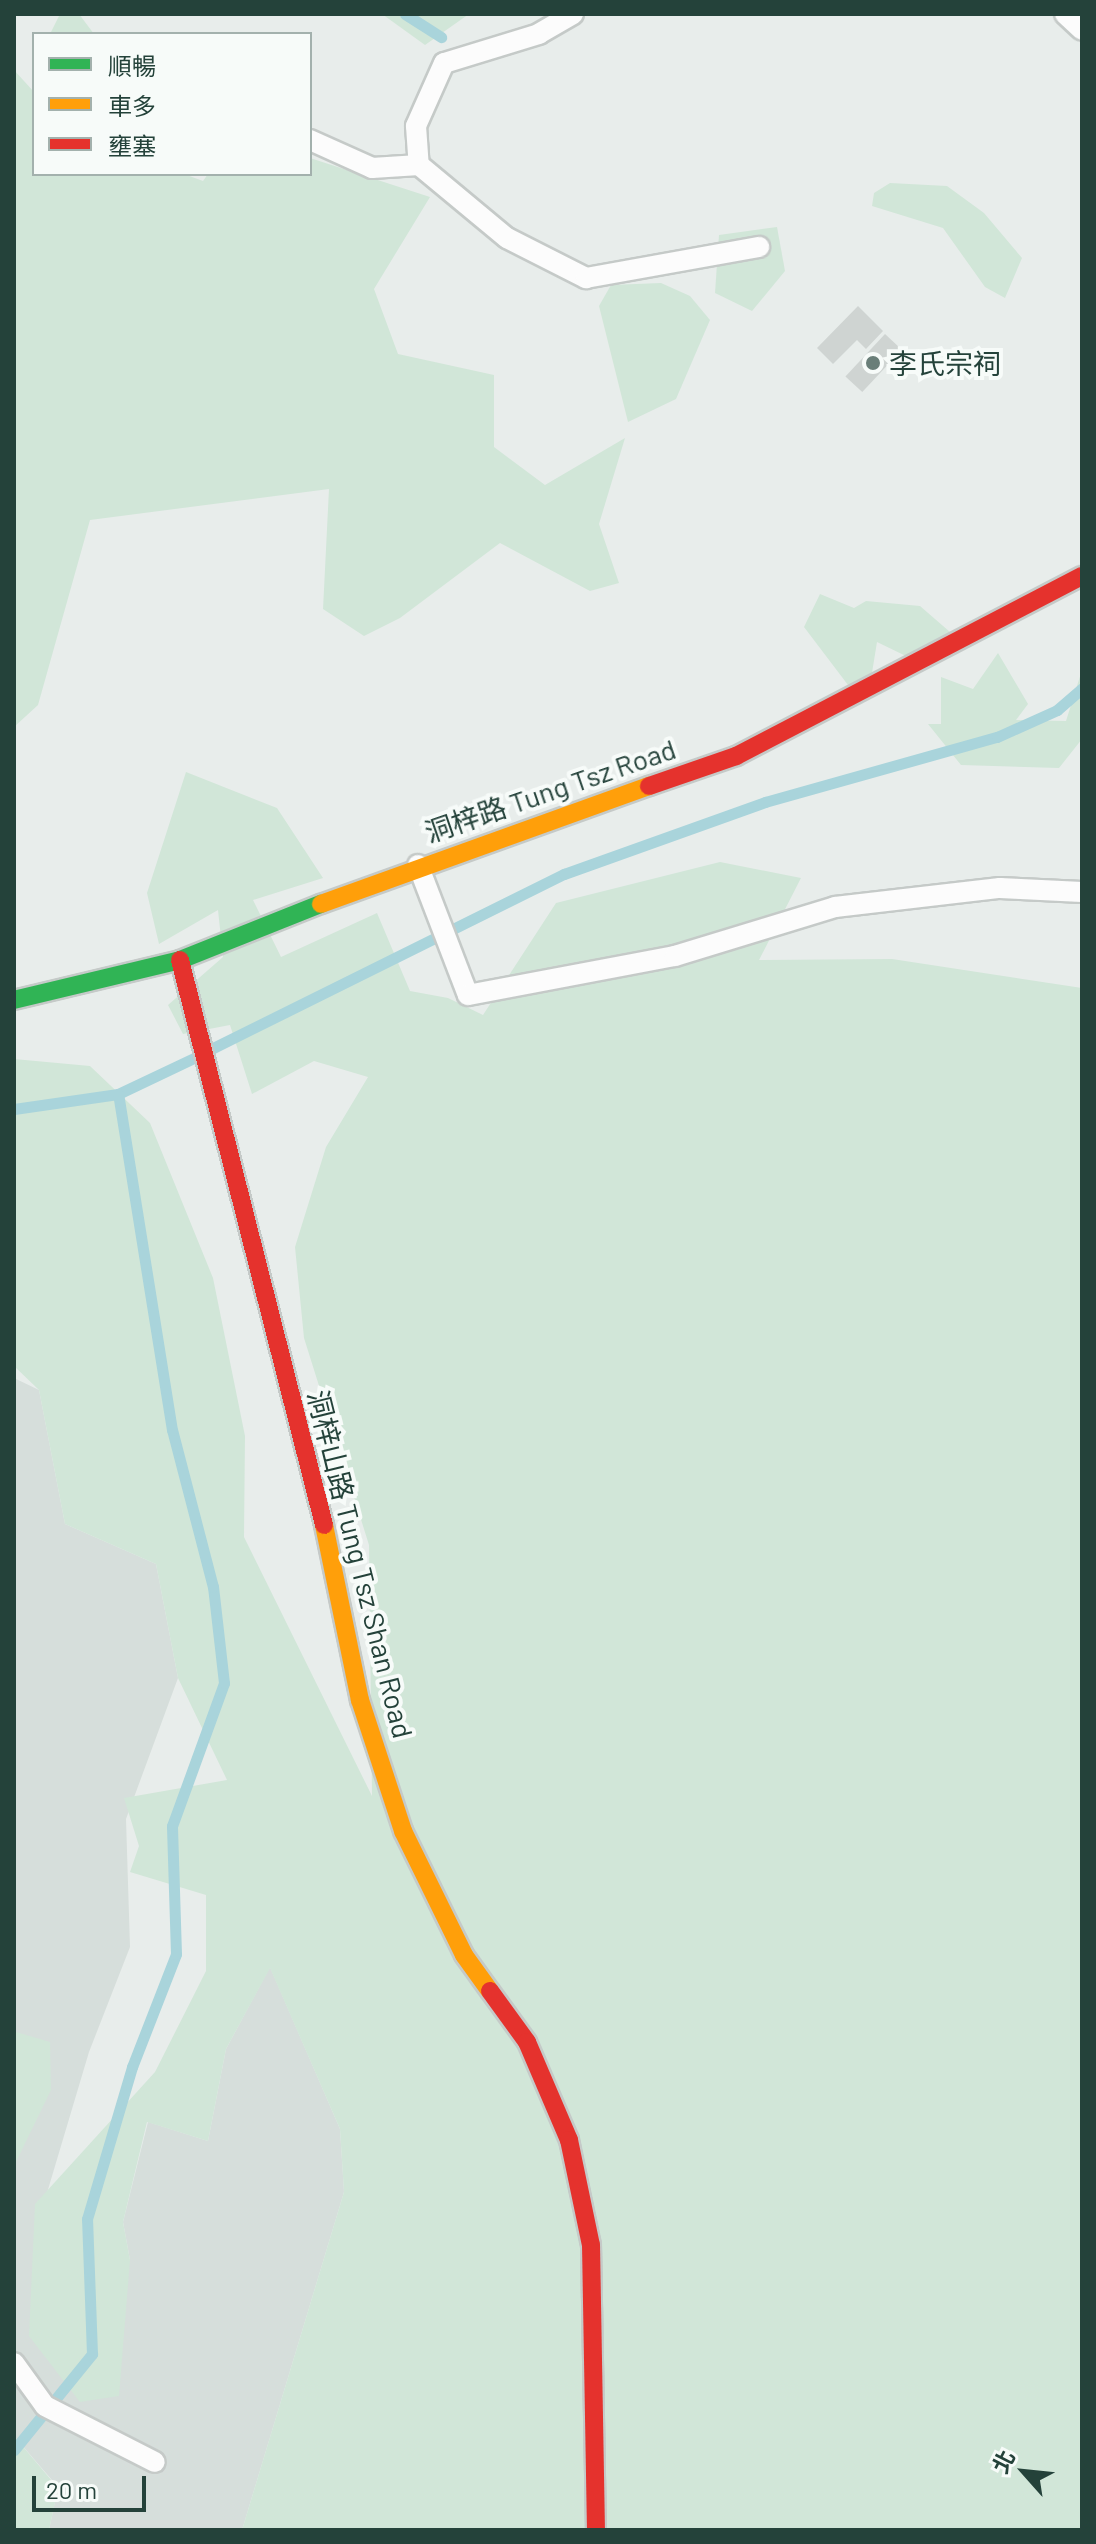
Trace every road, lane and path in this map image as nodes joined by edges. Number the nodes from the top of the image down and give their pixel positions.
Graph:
1 (573, 14) edge
2 (1065, 14) edge
3 (1082, 30) edge
4 (312, 141) edge
5 (419, 165) junction
6 (759, 247) dead end
7 (1082, 576) edge
8 (418, 865) junction
9 (1082, 892) edge
10 (180, 960) junction
11 (14, 1000) edge
12 (14, 2363) edge
13 (155, 2462) dead end
14 (596, 2530) edge

1 - 5 lane
2 - 3 lane
4 - 5 lane
5 - 6 lane
7 - 8 street, 洞梓路 Tung Tsz Road
8 - 9 lane
8 - 10 street, 洞梓路 Tung Tsz Road
10 - 11 street, 洞梓路 Tung Tsz Road
10 - 14 street, 洞梓山路 Tung Tsz Shan Road
12 - 13 lane

